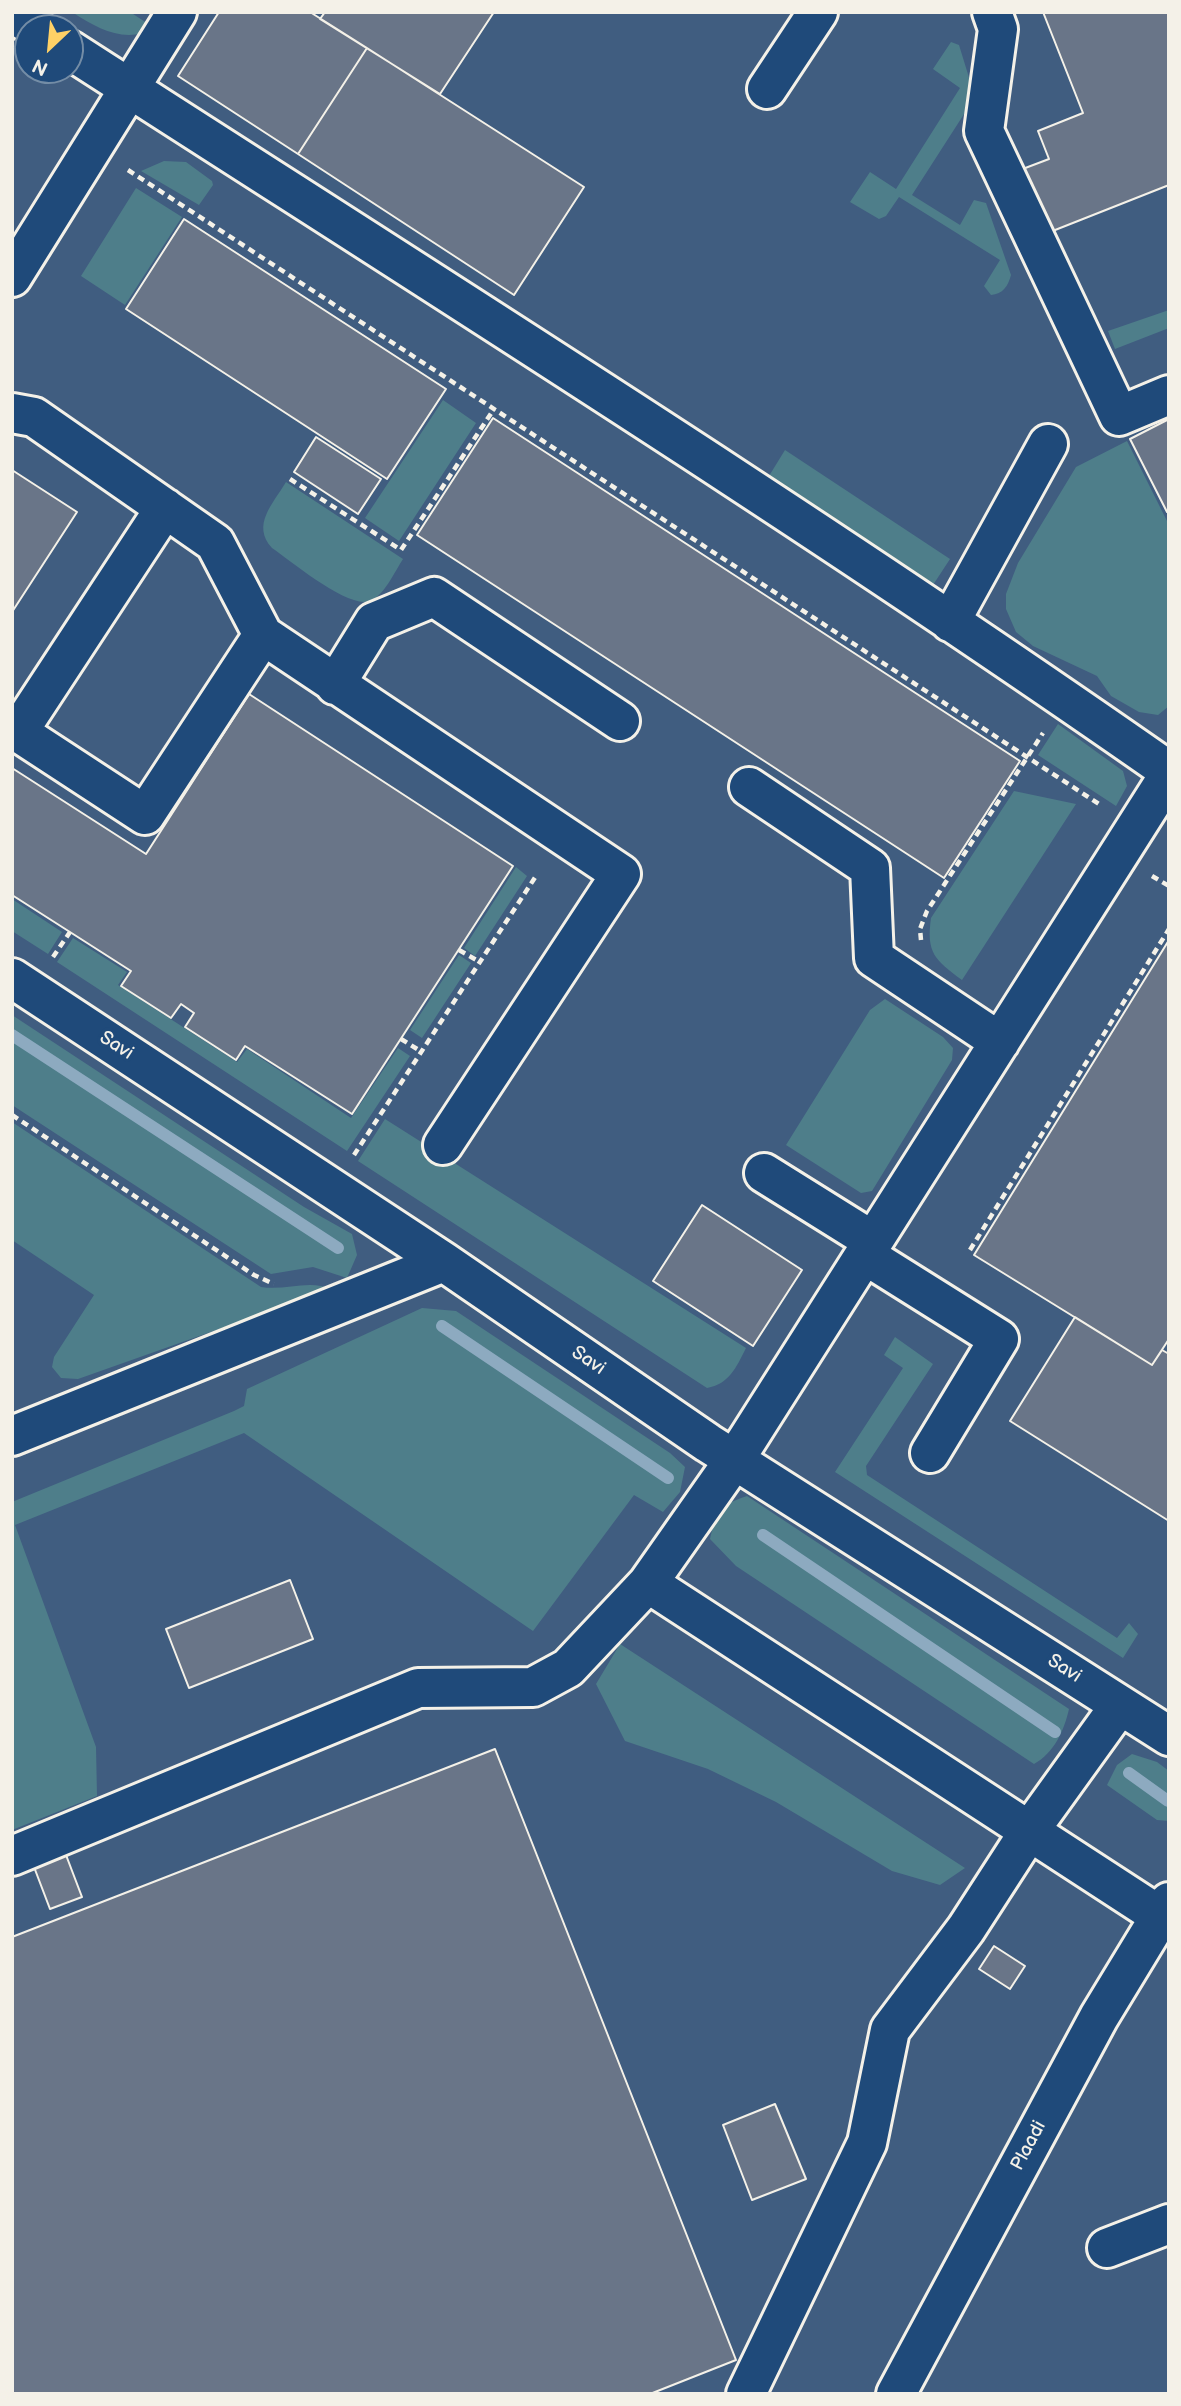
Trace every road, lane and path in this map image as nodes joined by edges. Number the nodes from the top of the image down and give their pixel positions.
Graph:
1 (177, 12) edge
2 (818, 12) edge
3 (992, 12) edge
4 (84, 59) edge
5 (128, 87) junction
6 (767, 89) dead end
7 (92, 146) junction
8 (12, 277) edge
9 (1169, 395) edge
10 (494, 409) junction
11 (12, 413) edge
12 (1048, 444) dead end
13 (290, 478) dead end
14 (165, 508) junction
15 (950, 622) junction
16 (263, 635) junction
17 (335, 685) junction
18 (1066, 699) junction
19 (620, 720) dead end
20 (1027, 757) junction
21 (1169, 773) edge
22 (749, 787) dead end
23 (1136, 828) junction
24 (536, 876) dead end
25 (1169, 929) edge
26 (70, 932) dead end
27 (921, 948) dead end
28 (459, 950) dead end
29 (480, 962) junction
30 (29, 973) edge
31 (401, 1039) dead end
32 (1000, 1042) junction
33 (422, 1052) junction
34 (12, 1115) edge
35 (443, 1145) dead end
36 (348, 1165) dead end
37 (764, 1173) dead end
38 (869, 1248) junction
39 (970, 1250) dead end
40 (444, 1262) junction
41 (285, 1284) dead end
42 (12, 1436) edge
43 (930, 1453) dead end
44 (735, 1459) junction
45 (648, 1583) junction
46 (1120, 1705) junction
47 (1169, 1736) edge
48 (1030, 1830) junction
49 (12, 1856) edge
50 (1165, 1909) edge
51 (1169, 2224) edge
52 (1107, 2248) dead end
53 (746, 2394) edge
54 (896, 2394) edge

1 - 5 street
2 - 6 street
3 - 9 street
4 - 5 street
5 - 7 street
5 - 15 street
7 - 8 street
7 - 10 path
10 - 13 path
10 - 20 path
11 - 14 street
12 - 15 street
14 - 16 street
14 - 16 street
15 - 18 street
16 - 17 street
17 - 19 street
17 - 35 street
18 - 20 path
18 - 21 street
20 - 23 path
20 - 27 path
21 - 23 street
22 - 32 street
23 - 32 street
24 - 29 path
25 - 39 path
26 - 30 path
28 - 29 path
29 - 33 path
30 - 40 street, Savi
31 - 33 path
32 - 38 street
33 - 36 path
34 - 41 path
37 - 38 street
38 - 43 street
38 - 44 street
40 - 42 street
40 - 44 street, Savi
44 - 45 street
44 - 46 street, Savi
45 - 48 street
45 - 49 street
46 - 47 street, Savi
46 - 48 street
48 - 50 street
48 - 53 street
50 - 54 street, Plaadi
51 - 52 street

